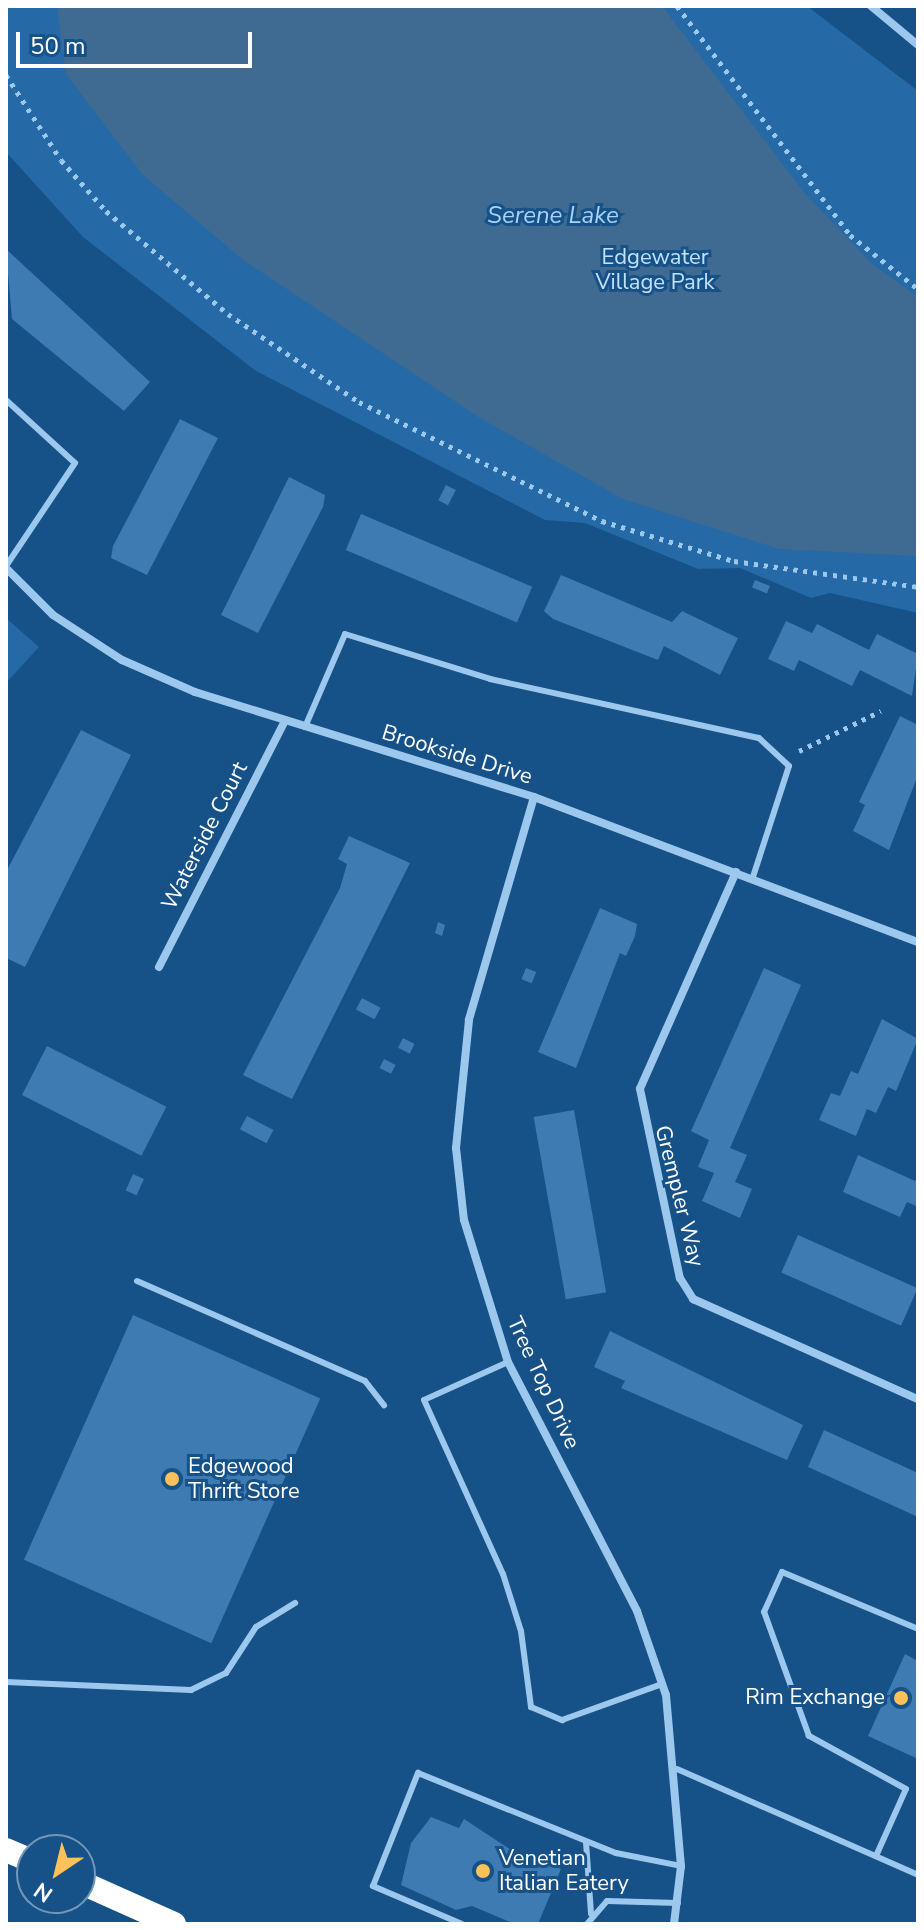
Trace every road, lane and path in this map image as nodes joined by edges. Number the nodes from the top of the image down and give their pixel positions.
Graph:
1 (677, 6) edge
2 (871, 6) edge
3 (918, 45) edge
4 (6, 75) edge
5 (918, 289) edge
6 (6, 400) edge
7 (6, 567) edge
8 (918, 587) edge
9 (881, 711) dead end
10 (285, 721) junction
11 (305, 727) junction
12 (783, 760) junction
13 (534, 797) junction
14 (736, 872) junction
15 (753, 877) junction
16 (918, 942) edge
17 (159, 967) dead end
18 (137, 1281) dead end
19 (508, 1362) junction
20 (918, 1399) edge
21 (384, 1405) dead end
22 (295, 1603) dead end
23 (918, 1629) edge
24 (6, 1682) edge
25 (662, 1684) junction
26 (677, 1769) junction
27 (586, 1842) junction
28 (876, 1856) junction
29 (681, 1866) junction
30 (918, 1875) edge
31 (96, 1889) edge
32 (678, 1903) junction
33 (591, 1914) junction
34 (174, 1924) edge
35 (462, 1924) edge
36 (587, 1924) edge
37 (674, 1924) edge

1 - 5 path
2 - 3 street
4 - 8 path
6 - 7 lane
7 - 10 street, Brookside Drive
9 - 12 path
10 - 11 street, Brookside Drive
10 - 17 street, Waterside Court
11 - 12 lane
11 - 13 street, Brookside Drive
12 - 15 lane
13 - 14 street, Brookside Drive
13 - 19 street, Tree Top Drive
14 - 15 street, Brookside Drive
14 - 20 street, Grempler Way
15 - 16 street, Brookside Drive
18 - 21 lane
19 - 25 street, Tree Top Drive
19 - 25 lane
22 - 24 lane
23 - 28 lane
25 - 26 street, Tree Top Drive
26 - 28 lane
26 - 29 street, Tree Top Drive
27 - 29 lane
27 - 33 lane
27 - 35 lane
28 - 30 lane
29 - 32 street, Tree Top Drive
31 - 34 highway
32 - 33 lane
32 - 37 street, Tree Top Drive
33 - 36 lane

